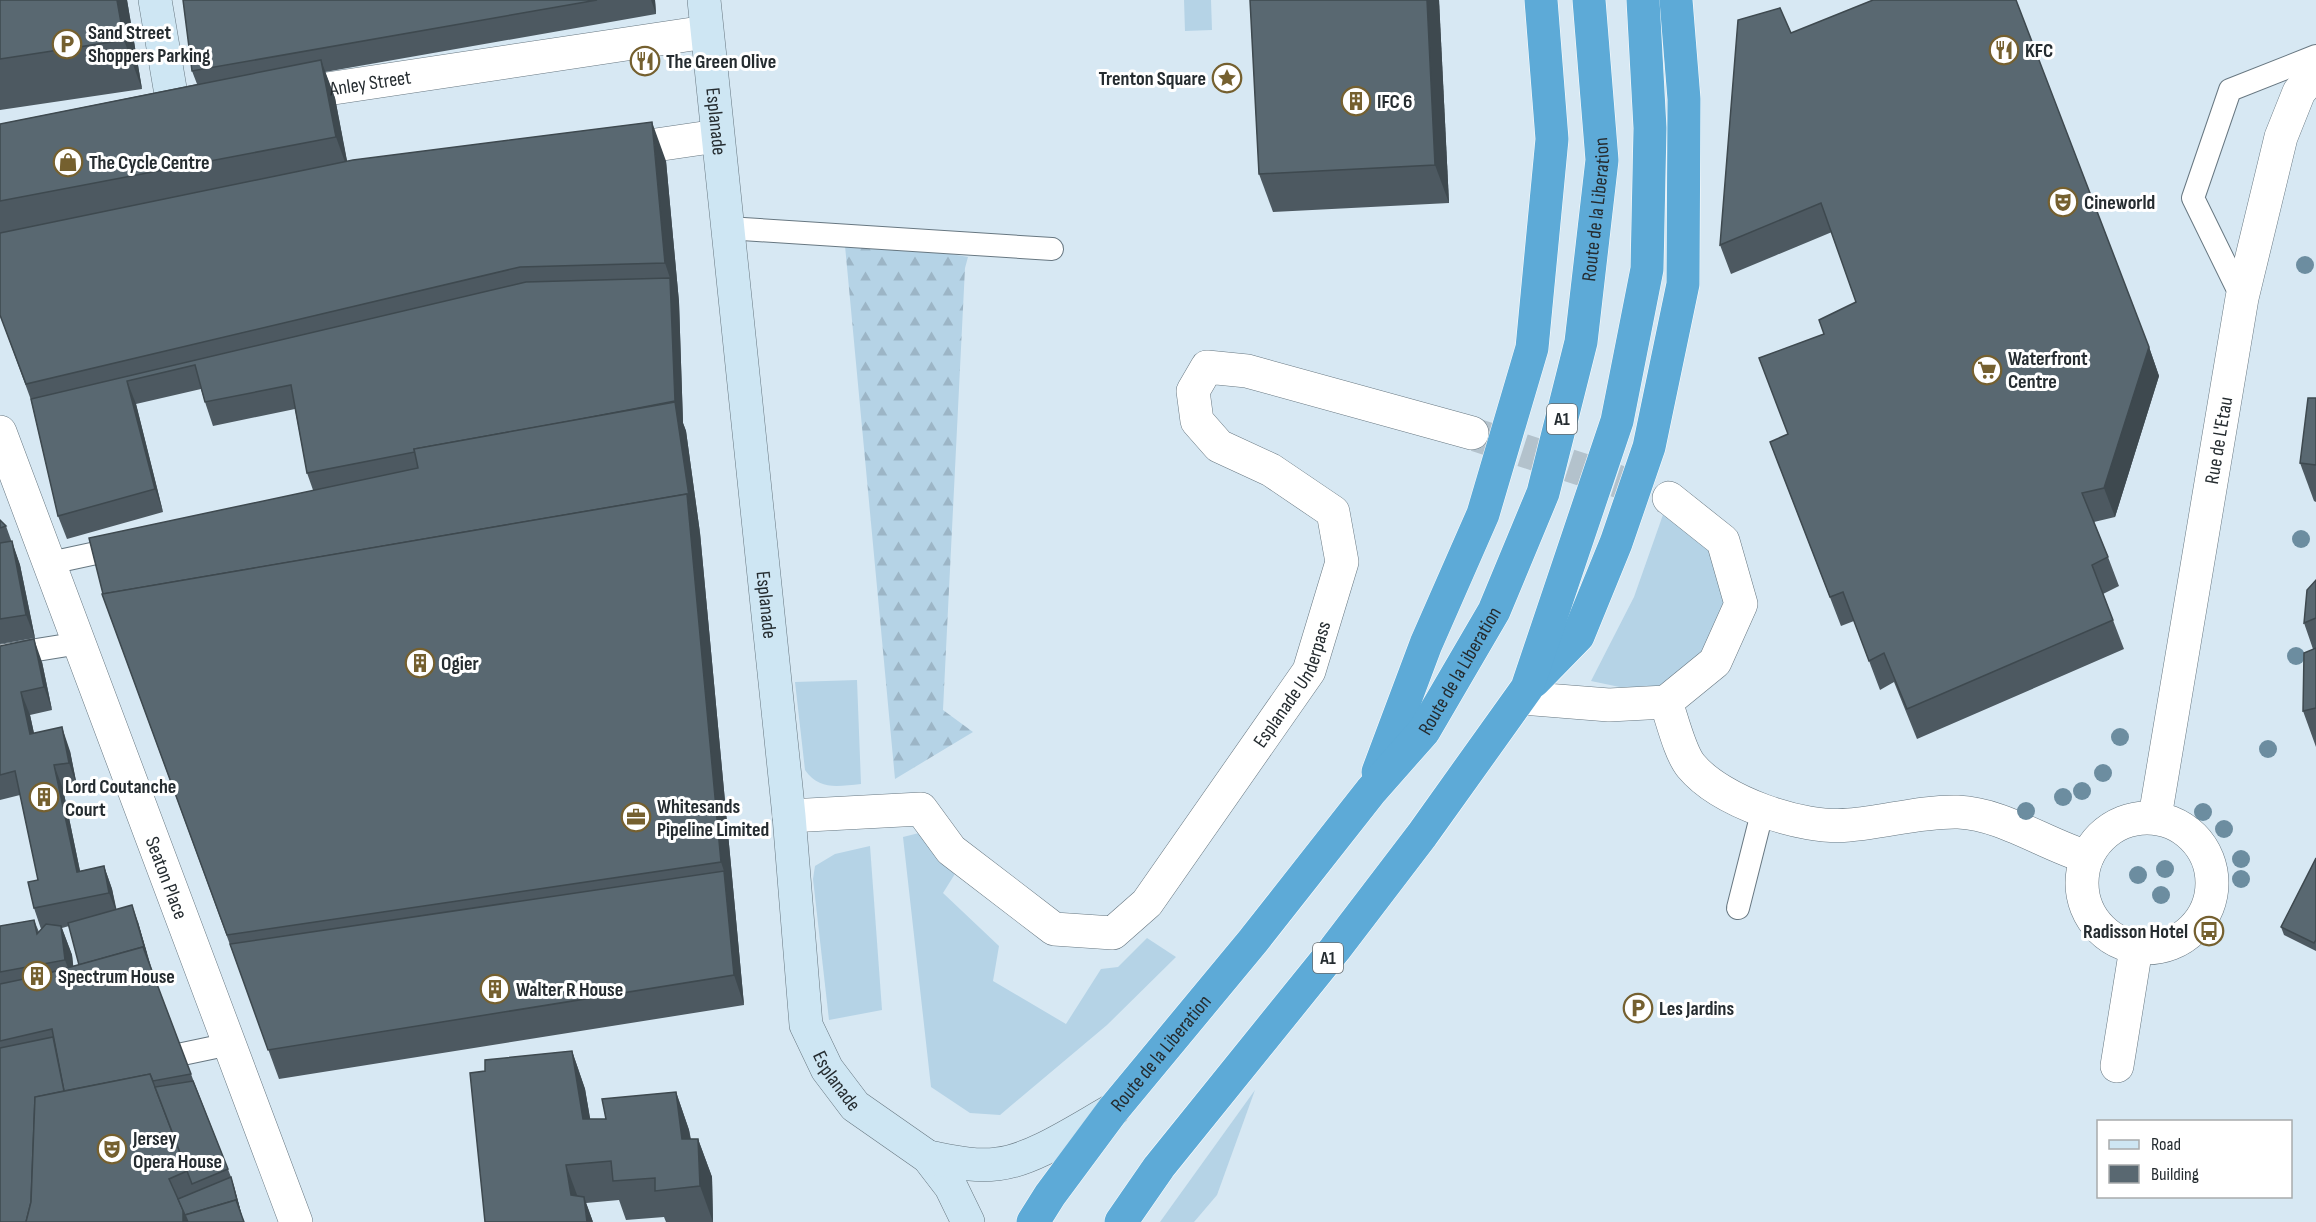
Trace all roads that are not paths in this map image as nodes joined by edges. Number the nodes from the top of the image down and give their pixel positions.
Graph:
1 (155, 0) edge
2 (1541, 0) edge
3 (1589, 0) edge
4 (1643, 0) edge
5 (1676, 0) edge
6 (705, 16) edge
7 (2316, 56) edge
8 (2316, 72) edge
9 (257, 99) edge
10 (209, 106) edge
11 (174, 112) junction
12 (128, 120) edge
13 (717, 136) junction
14 (586, 155) edge
15 (727, 228) junction
16 (1052, 249) dead end
17 (2241, 298) junction
18 (0, 432) edge
19 (1472, 433) tunnel mouth
20 (1669, 498) tunnel mouth
21 (142, 543) edge
22 (50, 563) junction
23 (80, 643) junction
24 (0, 656) edge
25 (1524, 693) junction
26 (1666, 702) junction
27 (1371, 791) junction
28 (1763, 809) junction
29 (789, 816) junction
30 (2154, 817) junction
31 (2086, 857) junction
32 (1738, 908) dead end
33 (2136, 948) junction
34 (230, 1044) junction
35 (138, 1063) edge
36 (2117, 1066) dead end
37 (1113, 1110) junction
38 (928, 1157) junction
39 (296, 1222) edge
40 (968, 1222) edge
41 (1033, 1222) edge
42 (1122, 1222) edge

1 - 11 main road
2 - 27 highway, A1
3 - 27 highway, Route de la Liberation / A1
4 - 25 highway, A1
5 - 25 highway, A1
6 - 9 street, Anley Street
6 - 13 main road, Esplanade
7 - 17 lane
8 - 17 street, Rue de L'Etau
10 - 11 street
11 - 12 main road
13 - 14 street
13 - 15 main road, Esplanade
15 - 16 lane
15 - 29 main road, Esplanade
17 - 30 street, Rue de L'Etau
18 - 22 street, Seaton Place
19 - 29 street, Esplanade Underpass
20 - 26 street
21 - 22 lane
22 - 23 street, Seaton Place
23 - 24 lane
23 - 34 street, Seaton Place
25 - 26 street
25 - 42 highway, A1
26 - 28 street
27 - 37 highway, Route de la Liberation / A1
28 - 31 street
28 - 32 lane
29 - 38 main road, Esplanade
30 - 31 street
30 - 33 street
31 - 33 street
33 - 36 street
34 - 35 lane
34 - 39 street, Seaton Place
37 - 38 main road, Esplanade
37 - 41 highway, Route de la Liberation / A1
38 - 40 main road, Esplanade

